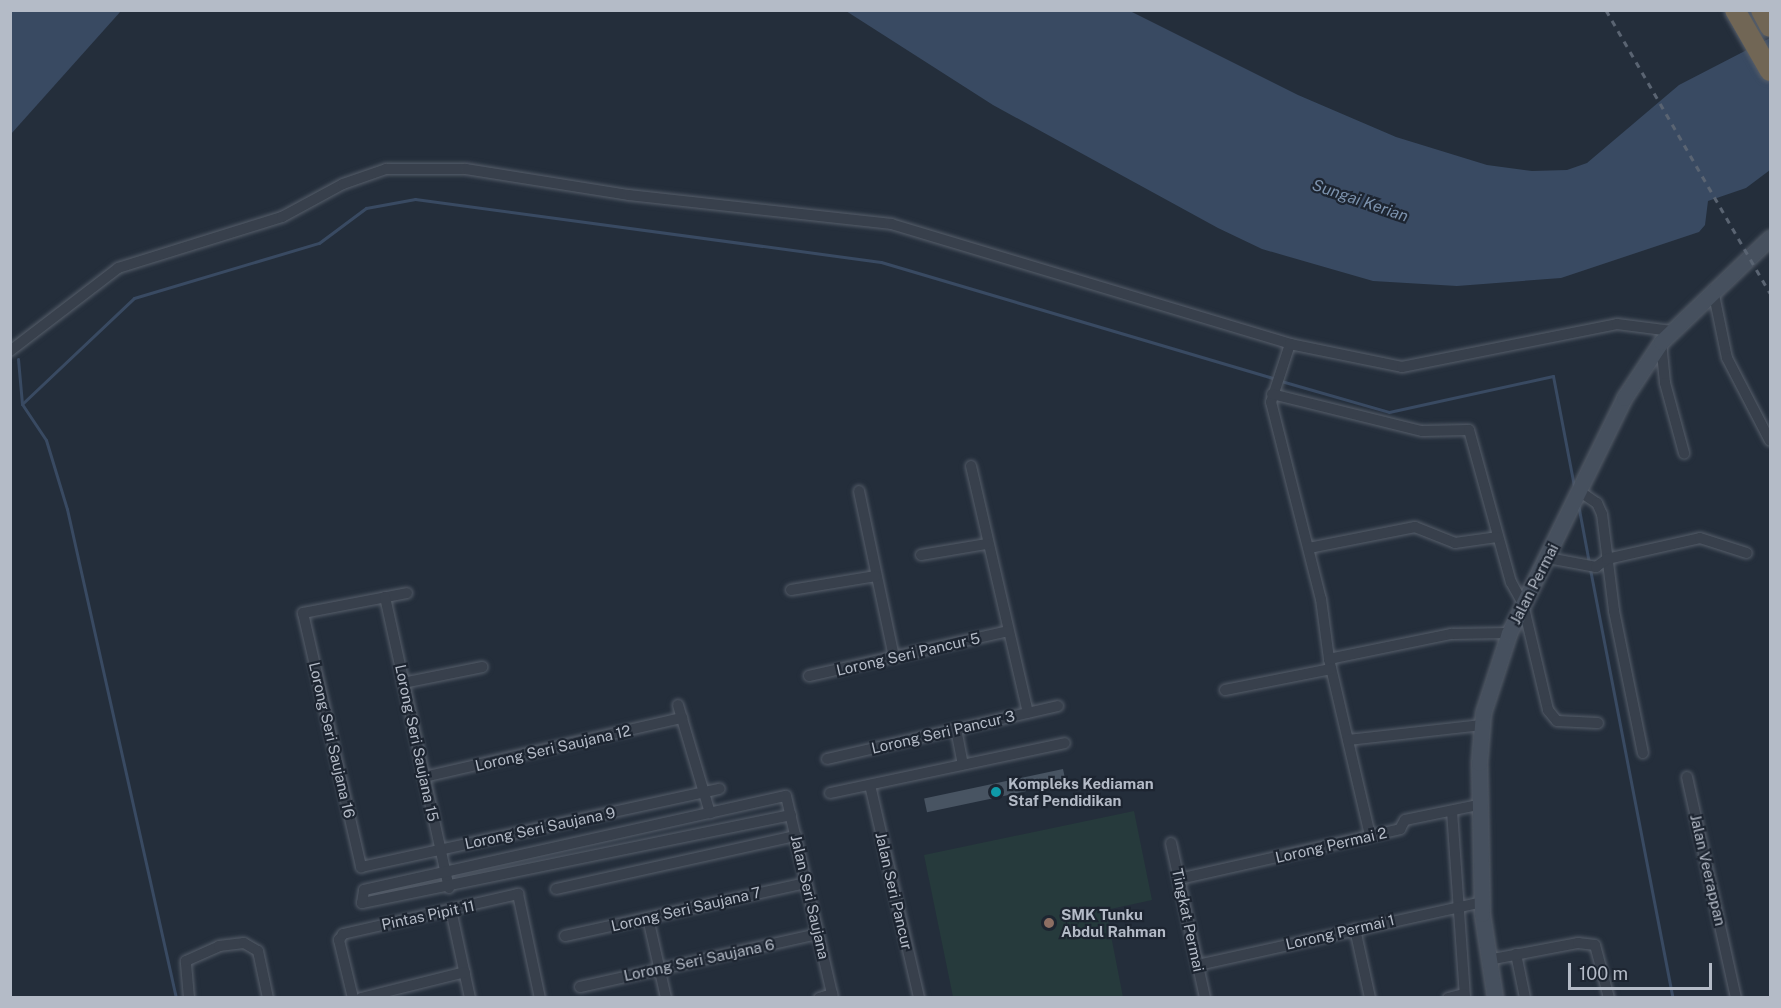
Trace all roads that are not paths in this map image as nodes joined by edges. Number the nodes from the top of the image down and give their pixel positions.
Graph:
1 (1761, 10) edge
2 (1735, 11) edge
3 (1770, 27) edge
4 (1770, 71) edge
5 (1770, 238) edge
6 (1713, 290) junction
7 (1672, 331) junction
8 (1661, 342) junction
9 (1288, 349) junction
10 (10, 351) edge
11 (1272, 390) junction
12 (1770, 441) edge
13 (1684, 453) dead end
14 (971, 466) dead end
15 (859, 491) dead end
16 (1579, 491) junction
17 (1497, 537) junction
18 (987, 544) junction
19 (1309, 548) junction
20 (1747, 553) dead end
21 (921, 555) dead end
22 (1548, 558) junction
23 (1607, 559) junction
24 (876, 576) junction
25 (790, 590) dead end
26 (407, 593) dead end
27 (385, 597) junction
28 (1523, 604) junction
29 (1008, 632) junction
30 (1509, 633) junction
31 (894, 657) junction
32 (1330, 664) junction
33 (482, 667) dead end
34 (809, 676) dead end
35 (404, 683) junction
36 (1226, 690) dead end
37 (678, 705) dead end
38 (1058, 706) dead end
39 (1028, 713) junction
40 (682, 718) junction
41 (1598, 723) dead end
42 (1482, 725) junction
43 (956, 729) junction
44 (1348, 740) junction
45 (1065, 743) dead end
46 (1643, 753) dead end
47 (827, 759) dead end
48 (963, 764) junction
49 (424, 777) junction
50 (1687, 777) dead end
51 (870, 784) junction
52 (720, 789) dead end
53 (703, 792) junction
54 (830, 793) dead end
55 (1478, 805) junction
56 (1452, 811) junction
57 (710, 813) junction
58 (791, 815) junction
59 (796, 836) junction
60 (1370, 836) junction
61 (1171, 843) dead end
62 (440, 850) junction
63 (361, 867) joint
64 (445, 872) junction
65 (1179, 879) junction
66 (806, 882) junction
67 (449, 888) junction
68 (556, 889) dead end
69 (1482, 902) junction
70 (1456, 906) junction
71 (451, 910) junction
72 (648, 918) junction
73 (1355, 929) junction
74 (818, 934) junction
75 (565, 936) dead end
76 (1516, 954) junction
77 (1488, 960) junction
78 (1198, 965) junction
79 (660, 969) junction
80 (465, 972) junction
81 (580, 987) dead end
82 (833, 996) edge
83 (1465, 996) edge
84 (189, 998) edge
85 (268, 998) edge
86 (353, 998) edge
87 (361, 998) edge
88 (470, 998) edge
89 (540, 998) edge
90 (666, 998) edge
91 (819, 998) edge
92 (919, 998) edge
93 (1205, 998) edge
94 (1370, 998) edge
95 (1448, 998) edge
96 (1495, 998) edge
97 (1525, 998) edge
98 (1610, 998) edge
99 (1736, 998) edge

1 - 3 highway
2 - 4 highway
5 - 6 street, Jalan Permai
6 - 7 street, Jalan Permai
6 - 12 street
7 - 8 street, Jalan Permai
7 - 9 street
8 - 13 street
8 - 16 street, Jalan Permai
9 - 10 street
9 - 11 street
11 - 17 street
11 - 19 street
14 - 18 street
15 - 24 street
16 - 22 street, Jalan Permai
16 - 23 street
17 - 19 street
17 - 28 street
18 - 21 street
18 - 29 street
19 - 32 street
20 - 23 street
22 - 23 street
22 - 28 street, Jalan Permai
23 - 46 street
24 - 25 street
24 - 31 street
26 - 27 street
27 - 35 street, Lorong Seri Saujana 15
27 - 63 street, Lorong Seri Saujana 16
28 - 30 street, Jalan Permai
28 - 41 street
29 - 31 street, Lorong Seri Pancur 5
29 - 39 street
30 - 32 street
30 - 42 street, Jalan Permai
31 - 34 street, Lorong Seri Pancur 5
32 - 36 street
32 - 44 street
33 - 35 street
35 - 49 street, Lorong Seri Saujana 15
37 - 40 street
38 - 39 street, Lorong Seri Pancur 3
39 - 43 street, Lorong Seri Pancur 3
40 - 49 street, Lorong Seri Saujana 12
40 - 53 street
42 - 44 street
42 - 55 street, Jalan Permai
43 - 47 street, Lorong Seri Pancur 3
43 - 48 street
44 - 60 street
45 - 48 street
48 - 51 street
49 - 62 street, Lorong Seri Saujana 15
50 - 99 street, Jalan Veerappan
51 - 54 street
51 - 92 street, Jalan Seri Pancur
52 - 53 street, Lorong Seri Saujana 9
53 - 57 street
53 - 62 street, Lorong Seri Saujana 9
55 - 56 street, Lorong Permai 2
55 - 69 street, Jalan Permai
56 - 60 street, Lorong Permai 2
56 - 70 street
57 - 58 street, Jalan Seri Saujana
57 - 64 street
58 - 59 street, Jalan Seri Saujana
58 - 67 street
59 - 66 street, Jalan Seri Saujana
59 - 68 street
60 - 65 street, Lorong Permai 2
61 - 65 street, Tingkat Permai
62 - 63 street, Lorong Seri Saujana 9
62 - 64 street, Lorong Seri Saujana 15
64 - 67 street, Lorong Seri Saujana 15
64 - 67 street
65 - 78 street, Tingkat Permai
66 - 72 street, Lorong Seri Saujana 7
66 - 74 street, Jalan Seri Saujana
69 - 70 street, Lorong Permai 1
69 - 77 street, Jalan Permai
70 - 73 street, Lorong Permai 1
70 - 83 street
71 - 80 street
71 - 86 street, Pintas Pipit 11
71 - 89 street, Pintas Pipit 11
72 - 75 street, Lorong Seri Saujana 7
72 - 79 street
73 - 78 street, Lorong Permai 1
73 - 94 street
74 - 79 street, Lorong Seri Saujana 6
74 - 82 street, Jalan Seri Saujana
76 - 77 street
76 - 97 street
76 - 98 street
77 - 96 street, Jalan Permai
78 - 93 street, Tingkat Permai
79 - 81 street, Lorong Seri Saujana 6
79 - 90 street
80 - 87 street
80 - 88 street
82 - 91 street
83 - 95 street
84 - 85 street

